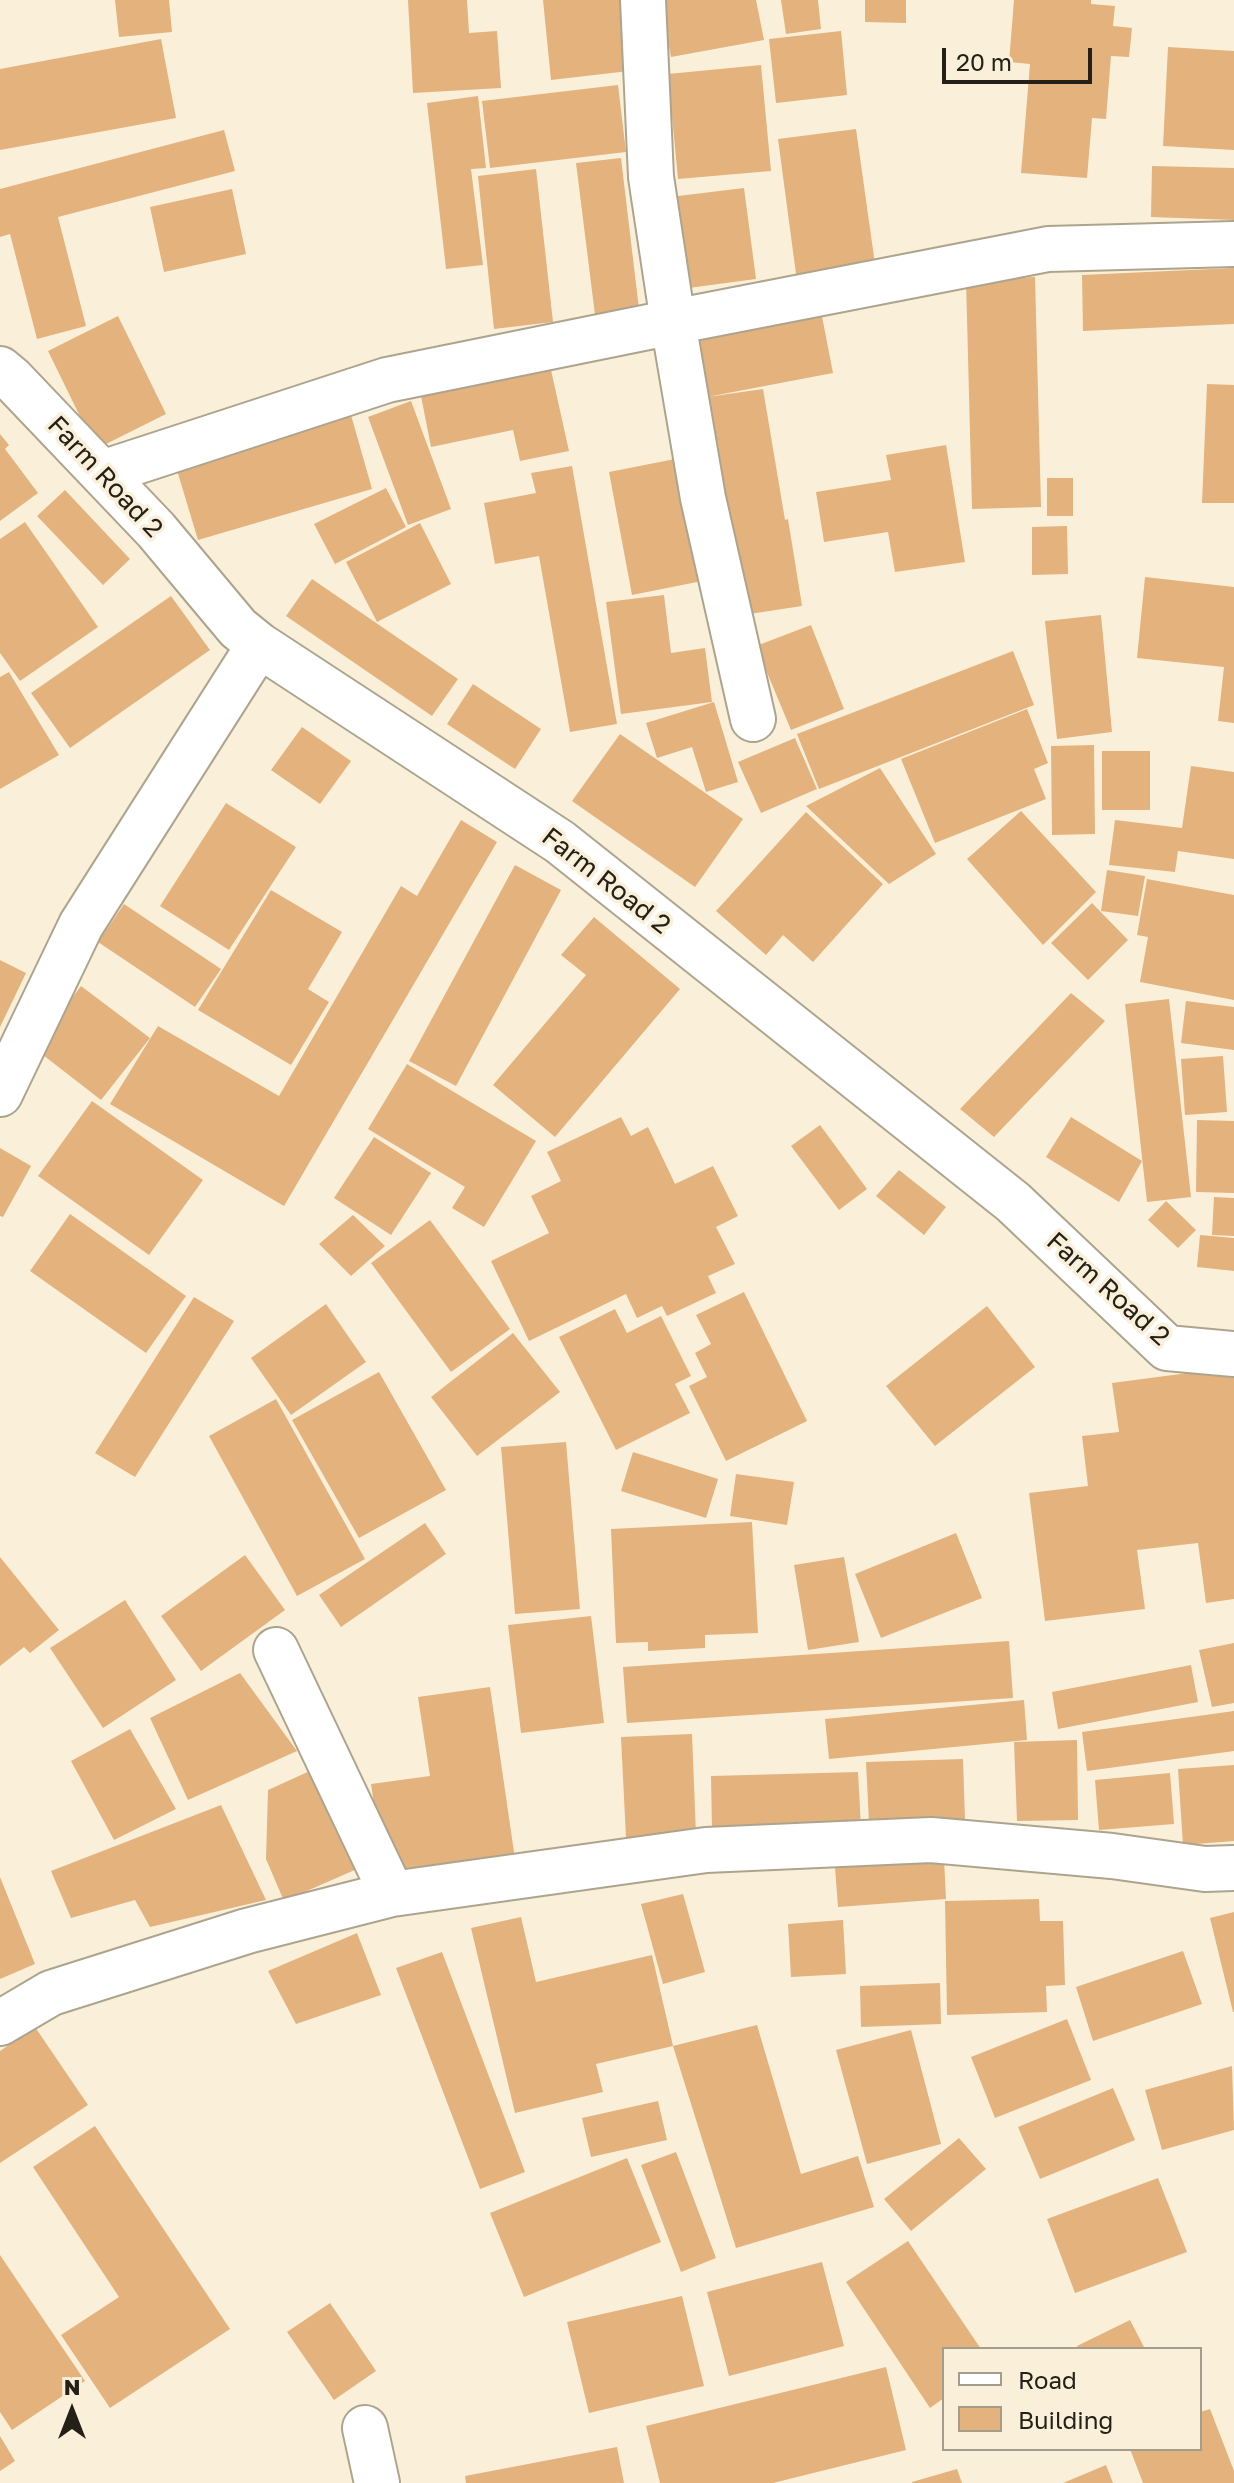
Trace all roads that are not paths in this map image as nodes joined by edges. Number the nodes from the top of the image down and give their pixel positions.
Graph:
1 (643, 0) edge
2 (1234, 244) edge
3 (673, 322) junction
4 (0, 369) edge
5 (102, 473) junction
6 (259, 645) junction
7 (753, 719) dead end
8 (0, 1094) edge
9 (1234, 1354) edge
10 (276, 1650) dead end
11 (1234, 1868) edge
12 (392, 1894) junction
13 (0, 2023) edge
14 (365, 2428) dead end
15 (377, 2483) edge

1 - 3 street
2 - 3 street
3 - 5 street
3 - 7 street
4 - 5 street, Farm Road 2
5 - 6 street, Farm Road 2
6 - 8 street
6 - 9 street, Farm Road 2
10 - 12 street
11 - 12 street
12 - 13 street
14 - 15 street

